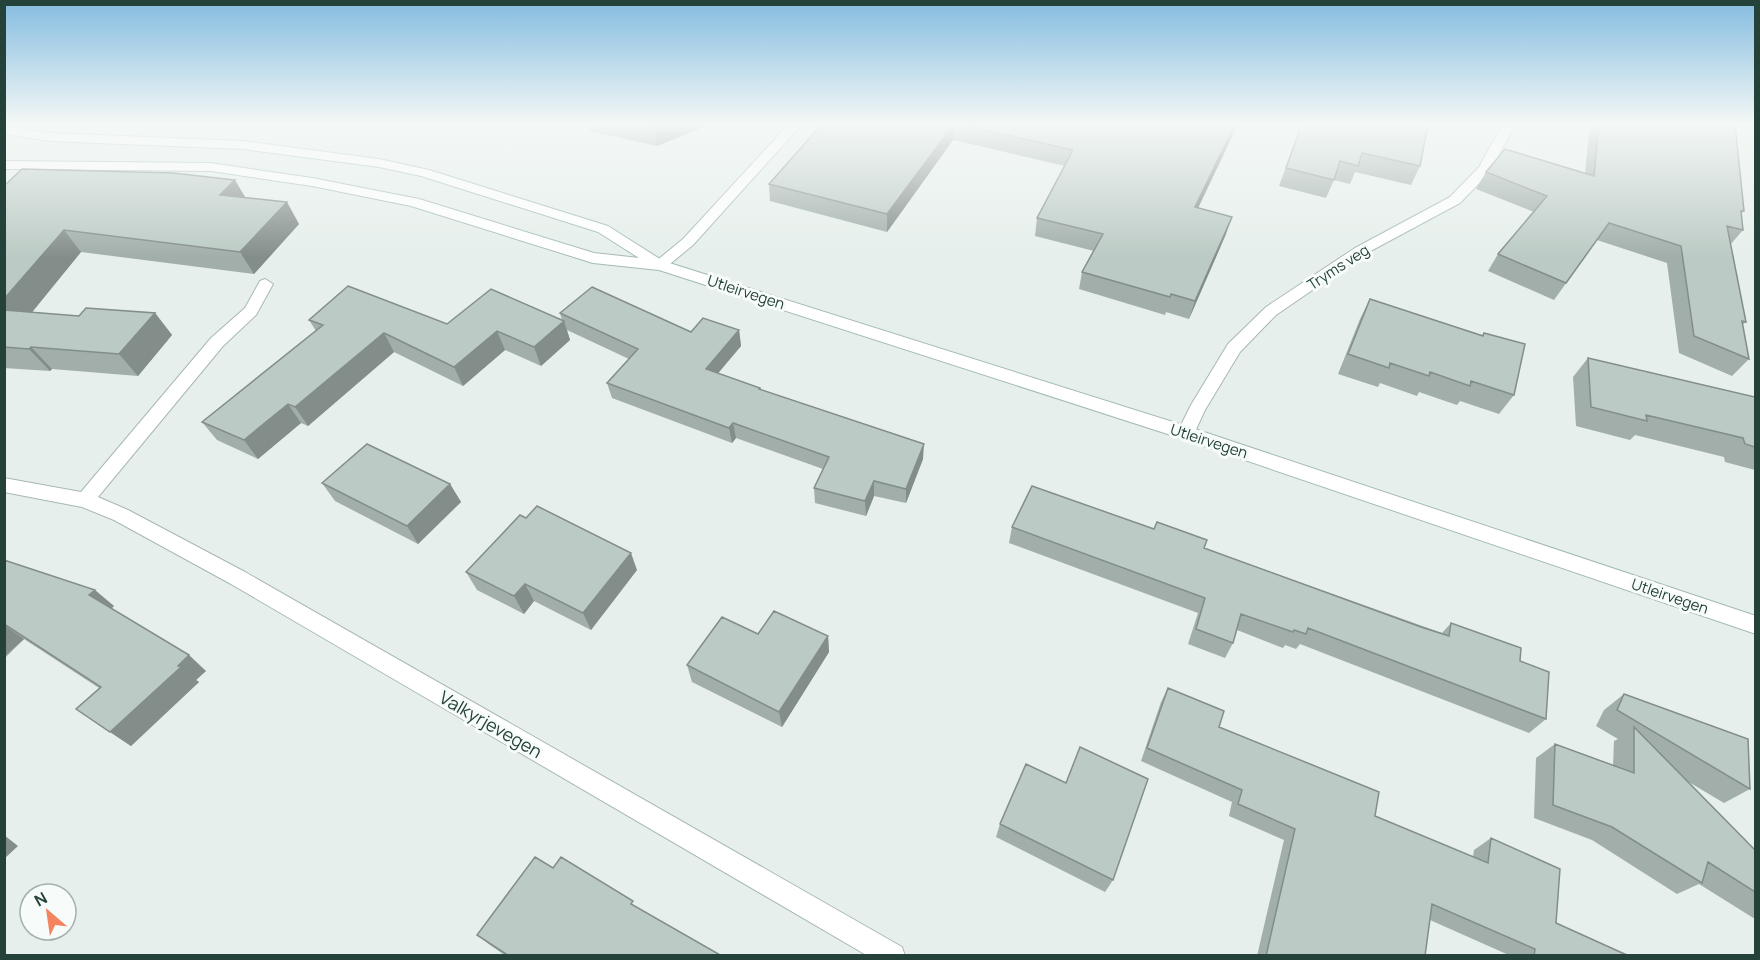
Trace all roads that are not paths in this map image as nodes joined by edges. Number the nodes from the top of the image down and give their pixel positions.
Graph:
1 (223, 169) edge
2 (405, 169) edge
3 (755, 169) edge
4 (1485, 169) edge
5 (660, 265) junction
6 (266, 284) dead end
7 (1186, 433) junction
8 (4, 485) edge
9 (85, 500) junction
10 (1755, 625) edge
11 (892, 956) edge

1 - 5 main road, Utleirvegen
2 - 5 main road, Utleirvegen
3 - 5 main road
4 - 7 main road, Tryms veg
5 - 7 main road, Utleirvegen
6 - 9 main road
7 - 10 main road, Utleirvegen
8 - 9 main road, Valkyrjevegen
9 - 11 main road, Valkyrjevegen

